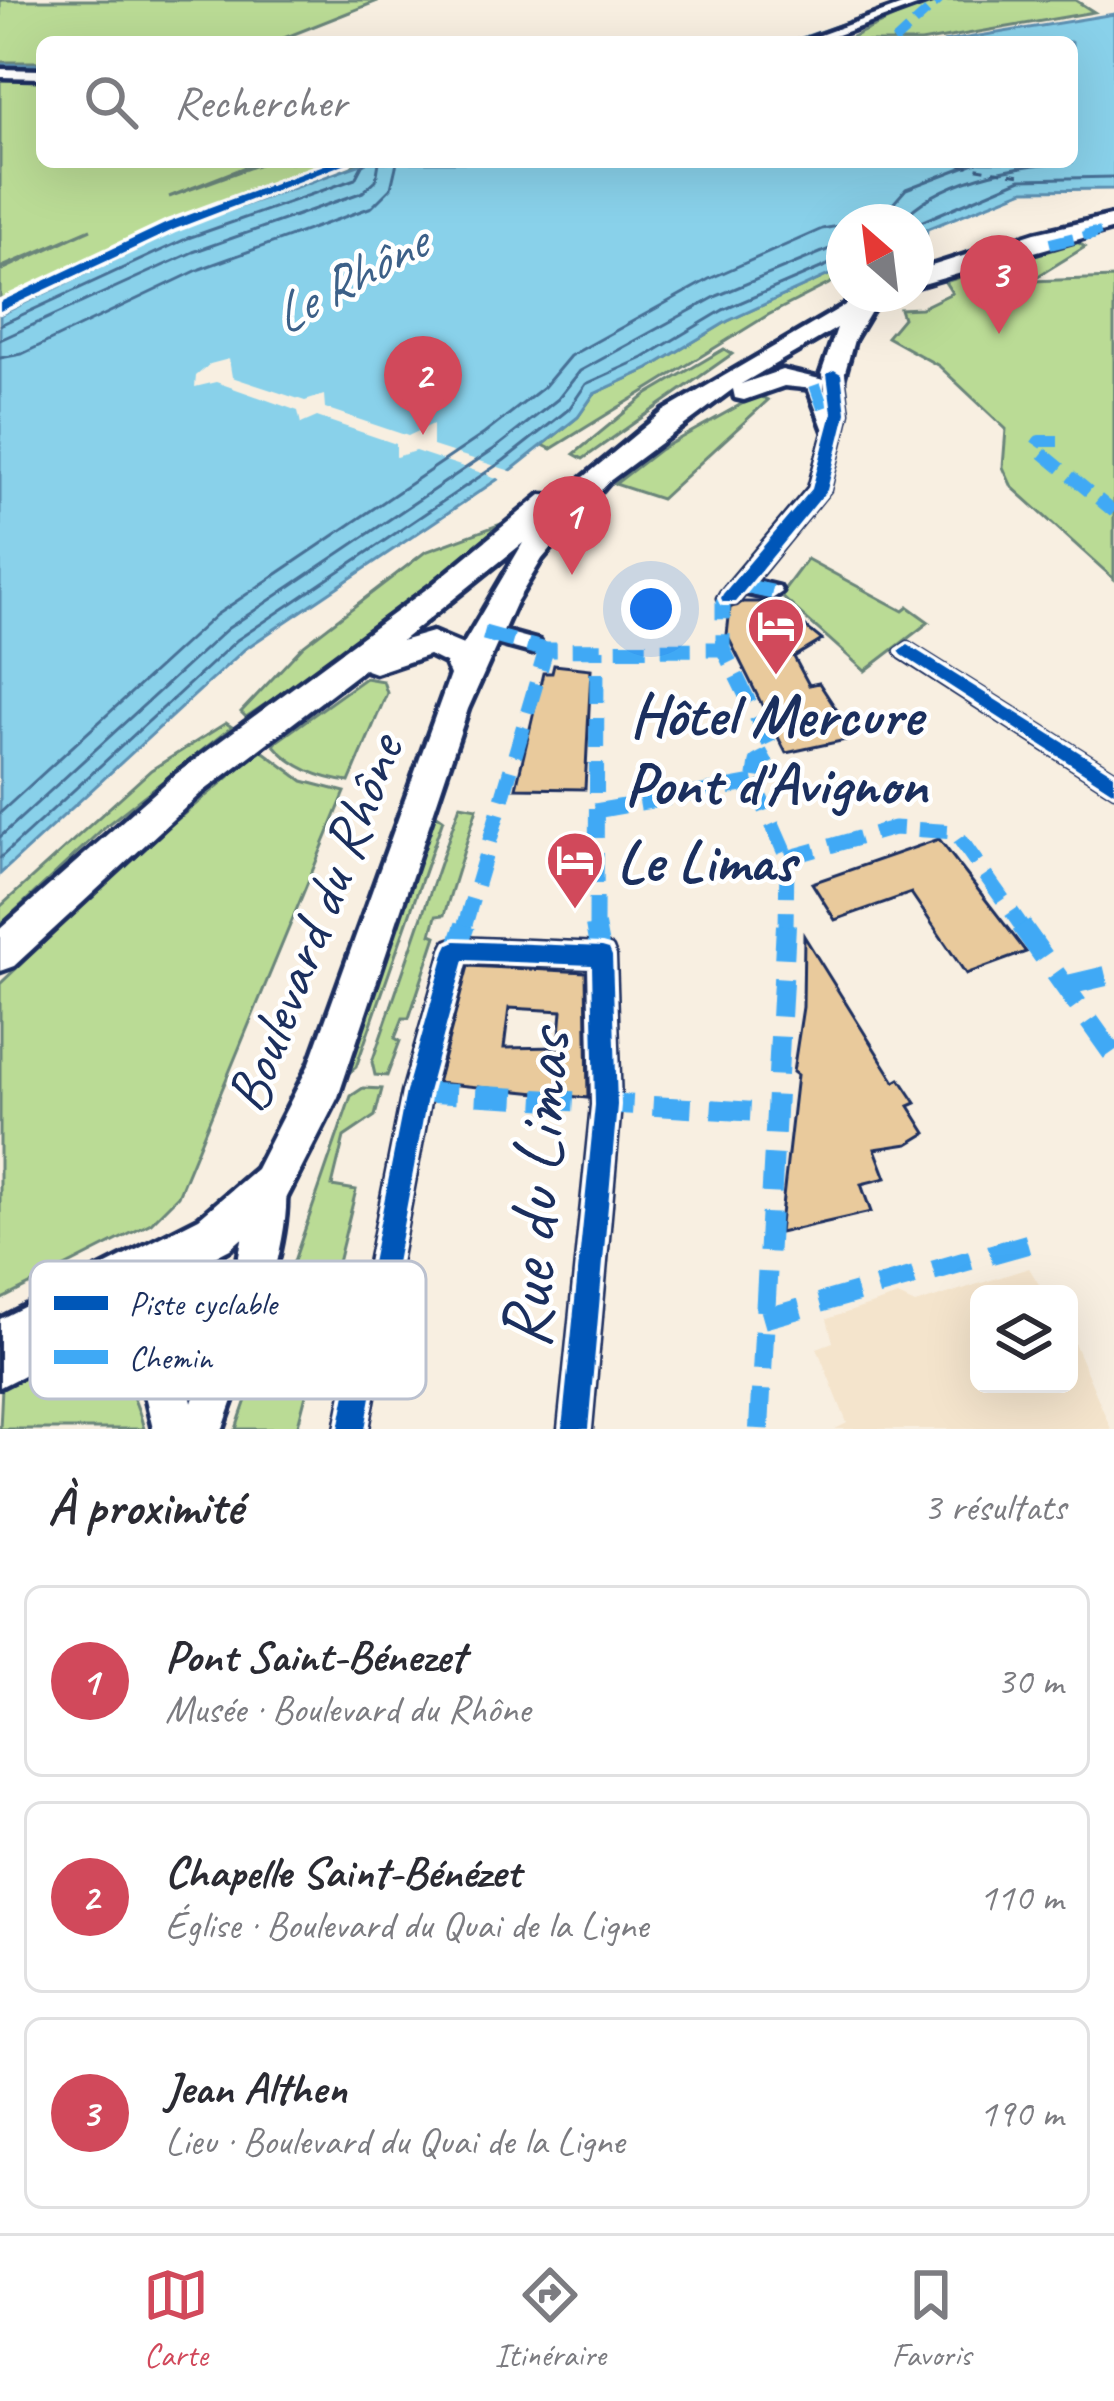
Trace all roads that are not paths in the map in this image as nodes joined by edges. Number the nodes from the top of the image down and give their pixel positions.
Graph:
1 (927, 0) edge
2 (824, 36) edge
3 (0, 73) edge
4 (36, 74) edge
5 (1114, 211) edge
6 (1114, 221) edge
7 (934, 257) edge
8 (934, 273) edge
9 (826, 308) edge
10 (841, 312) edge
11 (856, 312) edge
12 (805, 314) junction
13 (787, 350) junction
14 (746, 352) junction
15 (825, 380) junction
16 (641, 444) junction
17 (579, 484) junction
18 (772, 592) dead end
19 (484, 633) junction
20 (532, 646) dead end
21 (398, 650) junction
22 (908, 652) dead end
23 (466, 676) junction
24 (310, 693) junction
25 (1114, 784) edge
26 (0, 954) edge
27 (270, 1185) junction
28 (160, 1261) edge
29 (256, 1261) edge
30 (384, 1261) edge
31 (30, 1326) edge
32 (0, 1346) edge
33 (30, 1348) edge
34 (0, 1366) edge
35 (171, 1399) edge
36 (213, 1399) edge
37 (358, 1399) edge
38 (175, 1429) edge
39 (203, 1429) edge
40 (352, 1429) edge
41 (575, 1429) edge

1 - 2 street
3 - 4 street
5 - 7 main road
6 - 8 main road
9 - 12 main road
10 - 13 main road
11 - 15 main road
12 - 13 main road
12 - 14 main road
13 - 14 main road
13 - 15 main road
13 - 16 main road
14 - 17 main road
15 - 16 main road
15 - 18 street
16 - 17 main road
17 - 19 main road, Boulevard du Rhône
17 - 24 main road
19 - 20 street
19 - 21 main road
19 - 23 main road, Boulevard du Rhône
21 - 23 main road
21 - 24 main road
22 - 25 street
23 - 27 main road, Boulevard du Rhône
24 - 26 main road
27 - 28 main road
27 - 29 street, Boulevard du Rhône
30 - 41 street, Rue du Limas
31 - 32 main road
33 - 34 main road
35 - 38 main road
36 - 39 street, Boulevard du Rhône
37 - 40 street, Rue du Limas

